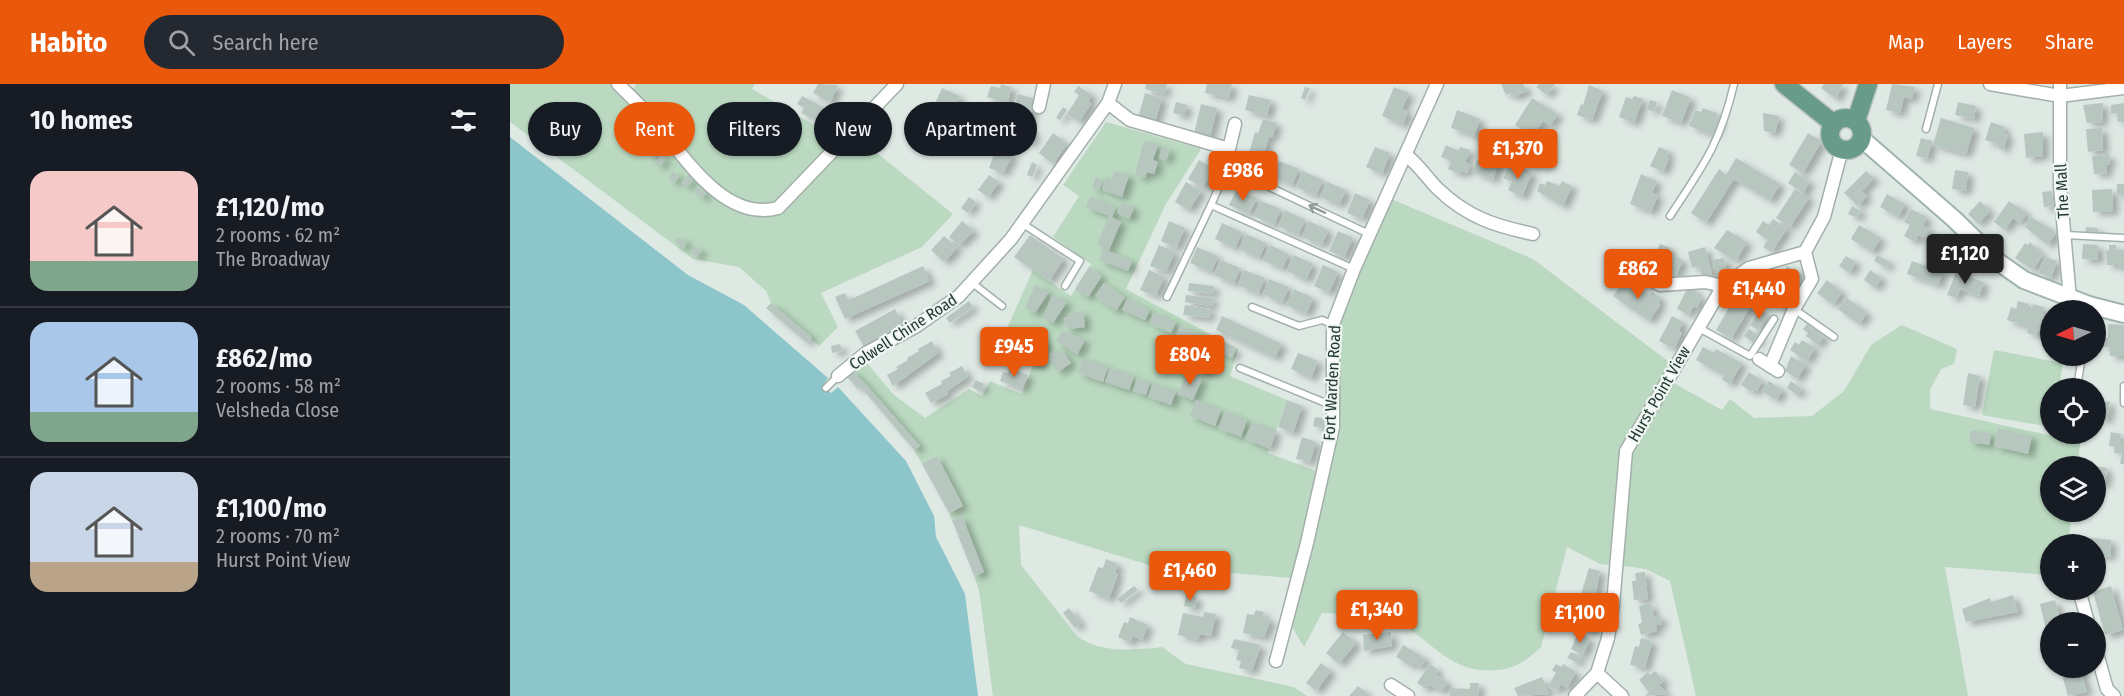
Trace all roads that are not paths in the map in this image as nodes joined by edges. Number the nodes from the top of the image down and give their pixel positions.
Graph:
1 (618, 84) edge
2 (896, 84) edge
3 (1044, 84) edge
4 (1115, 84) edge
5 (1437, 84) edge
6 (1734, 84) edge
7 (1784, 84) edge
8 (1868, 84) edge
9 (1938, 84) edge
10 (1990, 84) edge
11 (2124, 88) edge
12 (2060, 90) edge
13 (1108, 103) junction
14 (1039, 106) dead end
15 (1235, 124) dead end
16 (1834, 124) junction
17 (1926, 129) dead end
18 (1859, 130) junction
19 (1842, 149) junction
20 (1406, 155) junction
21 (1211, 205) junction
22 (1670, 216) dead end
23 (1023, 224) junction
24 (1370, 234) junction
25 (1533, 234) dead end
26 (2064, 235) junction
27 (2124, 238) edge
28 (1805, 252) junction
29 (1354, 269) junction
30 (1644, 276) dead end
31 (971, 282) junction
32 (1065, 286) dead end
33 (1723, 286) junction
34 (1167, 297) dead end
35 (2070, 299) joint
36 (1002, 306) dead end
37 (1252, 307) dead end
38 (1794, 309) junction
39 (2106, 311) edge
40 (2124, 314) edge
41 (1774, 319) dead end
42 (1333, 324) junction
43 (1698, 327) junction
44 (1833, 338) dead end
45 (1759, 359) dead end
46 (1239, 368) dead end
47 (838, 376) joint
48 (2124, 387) edge
49 (826, 388) dead end
50 (2124, 403) edge
51 (1332, 406) junction
52 (1276, 661) dead end
53 (1597, 673) junction
54 (2104, 678) edge
55 (1391, 685) dead end
56 (1408, 696) edge
57 (1575, 696) edge
58 (1622, 696) edge
59 (2114, 696) edge

1 - 2 street
3 - 14 street
4 - 13 street, Colwell Chine Road
5 - 20 street, Fort Warden Road
6 - 22 lane
7 - 16 main road
8 - 18 main road
9 - 17 lane
10 - 12 street
11 - 12 street
12 - 26 street, The Mall
13 - 15 street
13 - 23 street, Colwell Chine Road
16 - 18 main road
16 - 19 main road
18 - 19 main road
18 - 35 main road
19 - 28 street
20 - 24 street, Fort Warden Road
20 - 25 street
24 -> 21 lane
21 - 29 lane
21 - 34 lane
23 - 31 street, Colwell Chine Road
23 - 32 lane
24 - 29 street, Fort Warden Road
26 - 27 lane
26 - 35 street, The Mall
28 - 33 street, Hurst Point View
28 - 38 street
29 - 42 street, Fort Warden Road
30 - 33 street
31 - 36 lane
31 - 47 street, Colwell Chine Road
33 - 43 street, Hurst Point View
37 - 42 lane
38 - 44 lane
38 - 45 street
39 - 40 main road
41 - 43 lane
42 - 51 street, Fort Warden Road
43 - 53 street, Hurst Point View
46 - 51 lane
47 - 49 lane
48 - 50 lane
51 - 52 street, Fort Warden Road
53 - 57 street, Hurst Point View
53 - 58 street
54 - 59 street
55 - 56 street

